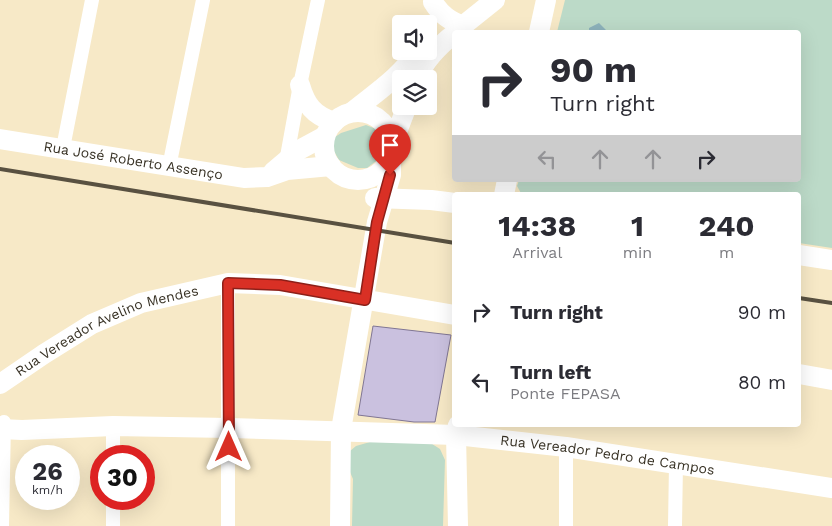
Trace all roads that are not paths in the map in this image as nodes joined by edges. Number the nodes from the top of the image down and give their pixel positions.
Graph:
1 (92, 0) edge
2 (203, 0) edge
3 (318, 0) edge
4 (495, 0) edge
5 (546, 0) edge
6 (433, 1) edge
7 (430, 15) edge
8 (458, 30) edge
9 (539, 30) edge
10 (452, 35) edge
11 (411, 60) edge
12 (422, 70) edge
13 (300, 85) junction
14 (352, 112) junction
15 (404, 115) edge
16 (330, 129) junction
17 (0, 139) edge
18 (63, 148) junction
19 (392, 150) junction
20 (287, 166) junction
21 (331, 166) junction
22 (169, 167) junction
23 (365, 179) junction
24 (452, 203) edge
25 (379, 208) junction
26 (801, 255) edge
27 (832, 260) edge
28 (228, 283) junction
29 (366, 293) junction
30 (452, 314) edge
31 (801, 374) edge
32 (832, 380) edge
33 (0, 384) edge
34 (6, 426) edge
35 (113, 426) junction
36 (229, 428) junction
37 (341, 430) junction
38 (457, 430) edge
39 (113, 445) edge
40 (566, 447) junction
41 (676, 464) junction
42 (832, 488) edge
43 (113, 510) edge
44 (2, 526) edge
45 (113, 526) edge
46 (228, 526) edge
47 (340, 526) edge
48 (458, 526) edge
49 (566, 526) edge
50 (675, 526) edge

1 - 18 street
2 - 22 street
3 - 13 street
4 - 8 main road
5 - 9 main road
6 - 7 main road
6 - 8 main road
10 - 12 main road
11 - 14 main road
13 - 16 main road
13 - 20 street
14 - 16 main road
14 - 19 main road
15 - 19 main road
16 - 20 main road, Rua José Roberto Assenço
16 - 21 main road
17 - 18 main road, Rua José Roberto Assenço
18 - 22 main road, Rua José Roberto Assenço
19 - 23 main road
19 - 25 main road
20 - 21 main road
20 - 22 main road, Rua José Roberto Assenço
21 - 23 main road
23 - 25 main road
24 - 25 main road
25 - 29 main road
26 - 27 main road
28 - 29 main road, Rua Vereador Avelino Mendes
28 - 33 main road, Rua Vereador Avelino Mendes
28 - 36 street
29 - 30 main road, Rua Vereador Avelino Mendes
29 - 37 main road
31 - 32 main road
34 - 35 main road, Rua Vereador Pedro de Campos
34 - 44 street
35 - 36 main road, Rua Vereador Pedro de Campos
35 - 39 street
36 - 37 main road, Rua Vereador Pedro de Campos
36 - 46 street
37 - 38 main road, Rua Vereador Pedro de Campos
37 - 47 main road
38 - 40 main road, Rua Vereador Pedro de Campos
38 - 48 main road
40 - 41 main road, Rua Vereador Pedro de Campos
40 - 49 street
41 - 42 main road, Rua Vereador Pedro de Campos
41 - 50 street
43 - 45 street

